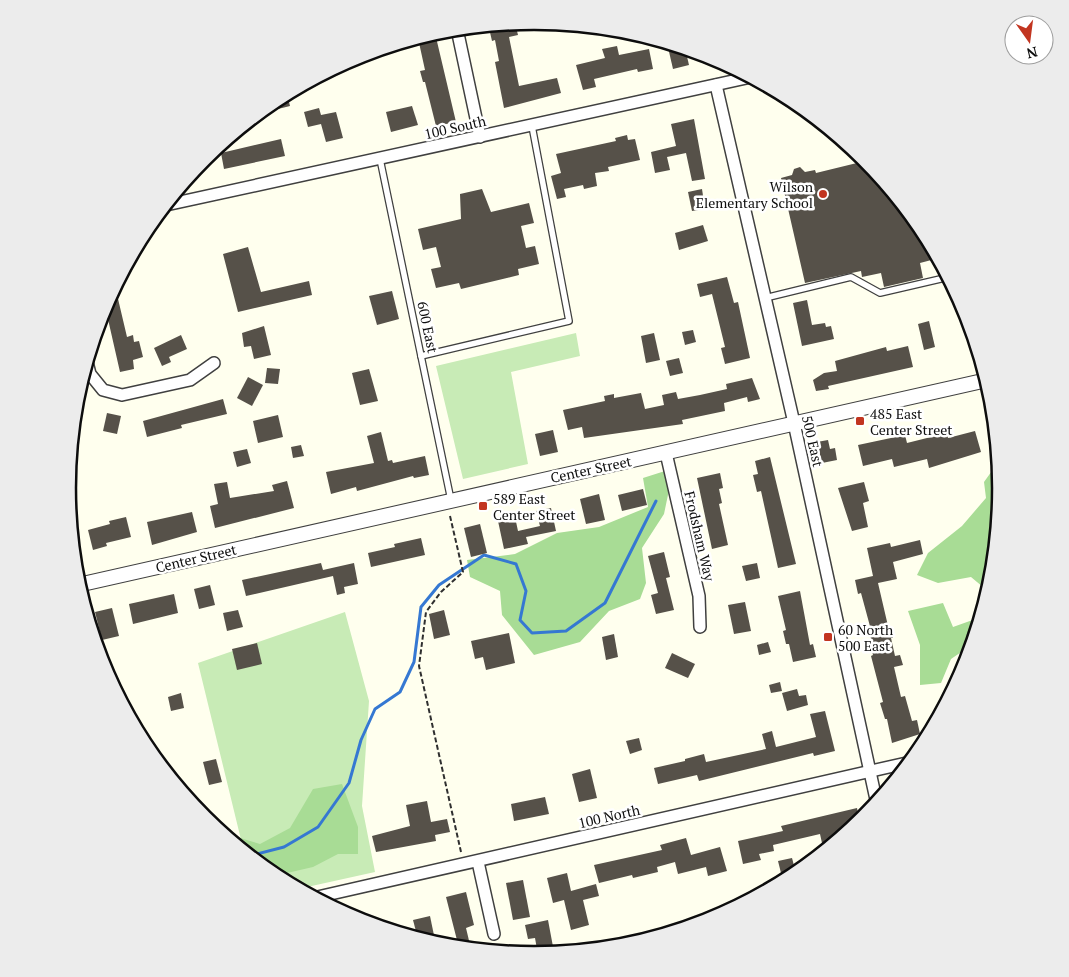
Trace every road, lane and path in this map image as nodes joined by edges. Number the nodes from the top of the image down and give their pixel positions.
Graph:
1 (459, 37) edge
2 (741, 79) edge
3 (716, 85) junction
4 (532, 126) junction
5 (480, 137) junction
6 (380, 159) junction
7 (177, 202) edge
8 (942, 279) edge
9 (765, 298) junction
10 (421, 356) junction
11 (214, 363) dead end
12 (91, 375) edge
13 (980, 382) edge
14 (794, 423) junction
15 (666, 453) junction
16 (451, 500) junction
17 (450, 516) dead end
18 (86, 583) edge
19 (700, 627) dead end
20 (900, 765) edge
21 (870, 772) junction
22 (875, 795) edge
23 (461, 852) dead end
24 (478, 862) junction
25 (324, 896) edge
26 (494, 934) dead end

1 - 5 street
2 - 3 street, 100 South
3 - 4 street, 100 South
3 - 9 street, 500 East
4 - 5 street, 100 South
4 - 10 lane
5 - 6 street, 100 South
6 - 7 street, 100 South
6 - 10 lane, 600 East
8 - 9 lane
9 - 14 street, 500 East
10 - 16 lane, 600 East
11 - 12 street
13 - 14 street, Center Street
14 - 15 street, Center Street
14 - 21 street, 500 East
15 - 16 street, Center Street
15 - 19 street, Frodsham Way
16 - 18 street, Center Street
17 - 23 path
20 - 21 street, 100 North
21 - 22 street, 500 East
21 - 24 street, 100 North
24 - 25 street, 100 North
24 - 26 street

